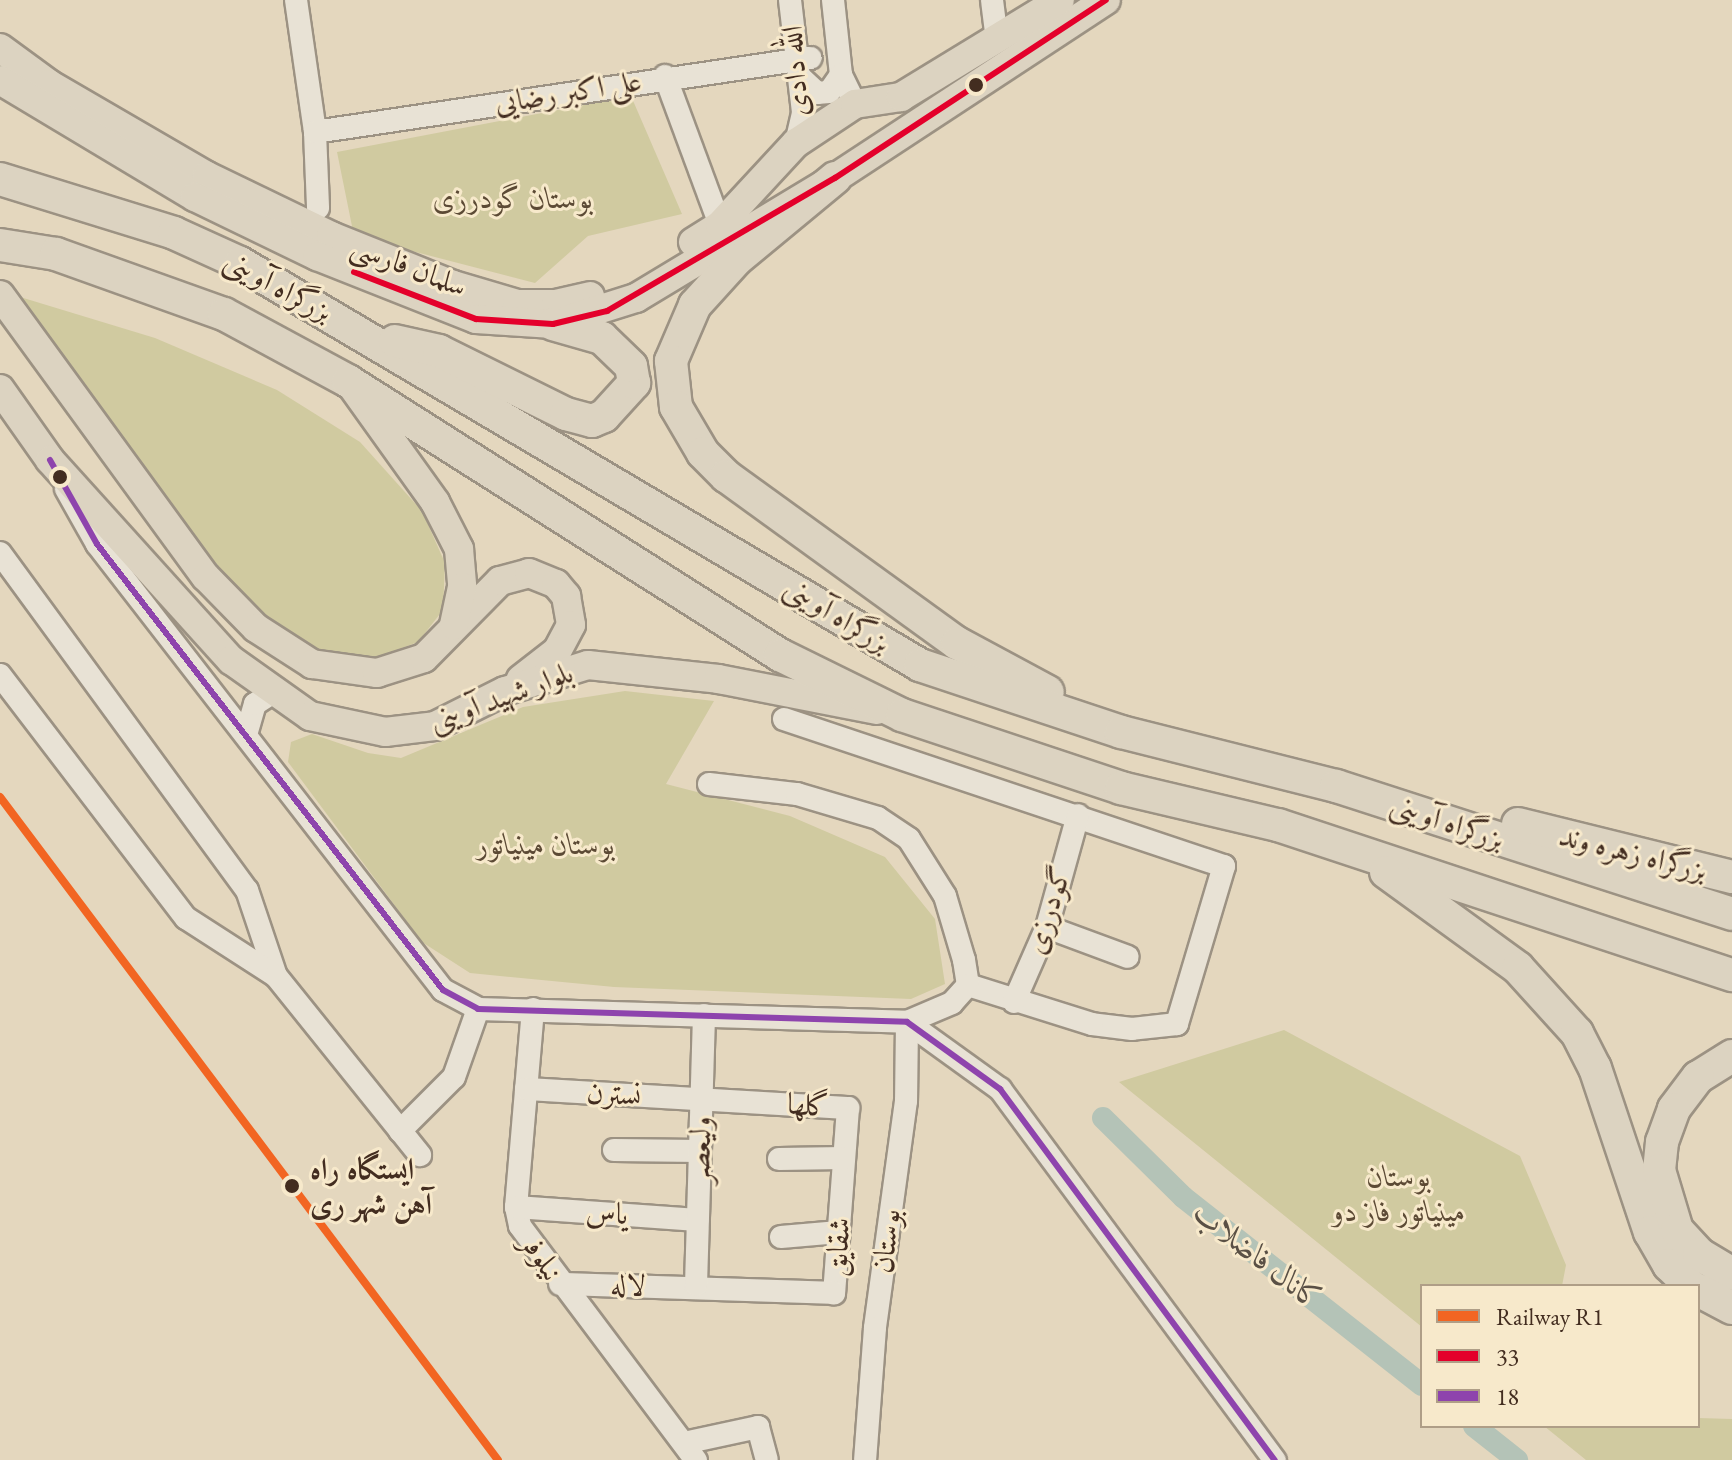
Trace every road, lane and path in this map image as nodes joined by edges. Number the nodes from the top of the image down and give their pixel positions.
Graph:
1 (296, 0) edge
2 (790, 0) edge
3 (833, 0) edge
4 (992, 0) edge
5 (1060, 0) edge
6 (1106, 0) edge
7 (997, 39) junction
8 (0, 48) edge
9 (804, 67) junction
10 (841, 75) junction
11 (665, 76) junction
12 (0, 80) edge
13 (855, 104) junction
14 (315, 132) junction
15 (796, 143) junction
16 (835, 178) junction
17 (0, 179) edge
18 (318, 208) dead end
19 (720, 225) junction
20 (0, 245) edge
21 (0, 295) edge
22 (553, 324) junction
23 (369, 335) junction
24 (348, 381) junction
25 (0, 389) edge
26 (50, 460) junction
27 (0, 553) edge
28 (454, 625) junction
29 (0, 675) edge
30 (275, 691) junction
31 (505, 691) junction
32 (902, 715) junction
33 (784, 719) dead end
34 (1121, 732) junction
35 (246, 735) junction
36 (709, 784) dead end
37 (1078, 815) junction
38 (1439, 819) junction
39 (1353, 850) junction
40 (1732, 877) edge
41 (1732, 914) edge
42 (1047, 927) junction
43 (1128, 957) dead end
44 (1732, 975) edge
45 (276, 976) junction
46 (968, 985) junction
47 (1014, 1002) junction
48 (478, 1009) junction
49 (533, 1009) junction
50 (704, 1015) junction
51 (907, 1022) junction
52 (1732, 1056) edge
53 (526, 1089) junction
54 (701, 1099) junction
55 (400, 1131) junction
56 (614, 1150) dead end
57 (700, 1151) junction
58 (420, 1155) dead end
59 (844, 1158) junction
60 (779, 1159) dead end
61 (516, 1207) junction
62 (698, 1220) junction
63 (839, 1232) junction
64 (781, 1237) dead end
65 (1732, 1274) edge
66 (560, 1284) junction
67 (1689, 1284) edge
68 (696, 1285) junction
69 (1700, 1291) edge
70 (1732, 1308) edge
71 (690, 1451) edge
72 (767, 1460) edge
73 (865, 1460) edge
74 (1275, 1460) edge

1 - 14 street
2 - 9 street, الله دادی
3 - 10 street, الله دادی
4 - 7 street
5 - 7 main road, سلمان فارسی
6 - 16 main road
7 - 13 main road, سلمان فارسی
8 - 19 main road, سلمان فارسی
9 - 10 street
9 - 11 street
9 - 15 street, الله دادی
10 - 13 street, الله دادی
11 - 14 street, علی اکبر رضایی
11 - 19 street, علی اکبر رضایی
12 - 22 main road, سلمان فارسی
13 - 15 main road, سلمان فارسی
14 - 18 street
15 - 19 main road, سلمان فارسی
16 - 22 main road
16 - 34 highway
17 - 23 highway, بزرگراه آوینی
20 - 24 highway, بزرگراه آوینی
21 - 28 main road
22 - 23 highway
23 - 34 highway, بزرگراه آوینی
24 - 28 main road
24 - 32 highway, بزرگراه آوینی
25 - 26 main road, بلوار شهید آوینی
26 - 30 main road, بلوار شهید آوینی
26 - 35 street
27 - 45 street
28 - 31 main road
29 - 45 street
30 - 31 main road, بلوار شهید آوینی
30 - 35 street
31 - 32 main road, بلوار شهید آوینی
32 - 39 highway, بزرگراه آوینی
33 - 37 street
34 - 38 highway, بزرگراه آوینی
35 - 48 street
36 - 46 street
37 - 42 street, گودرزی
37 - 47 street
38 - 40 highway, بزرگراه زهره وند
38 - 41 highway, بزرگراه آوینی
39 - 44 highway, بزرگراه آوینی
39 - 67 highway
42 - 43 street
42 - 47 street, گودرزی
45 - 55 street
46 - 47 street
46 - 51 street
48 - 49 street
48 - 55 street
49 - 50 street
49 - 53 street, نیلوفر
50 - 51 street
50 - 54 street, ولیعصر
51 - 73 street, بوستان
51 - 74 street
52 - 65 highway
53 - 54 street, نسترن
53 - 61 street, نیلوفر
54 - 57 street, ولیعصر
54 - 59 street, گلها
55 - 58 street
56 - 57 street
57 - 62 street, ولیعصر
59 - 60 street, گلها
59 - 63 street, شقایق
61 - 62 street, یاس
61 - 66 street, نیلوفر
62 - 68 street, ولیعصر
63 - 64 street
63 - 68 street, شقایق
66 - 68 street, لاله
66 - 71 street, نیلوفر
69 - 70 highway
71 - 72 street

